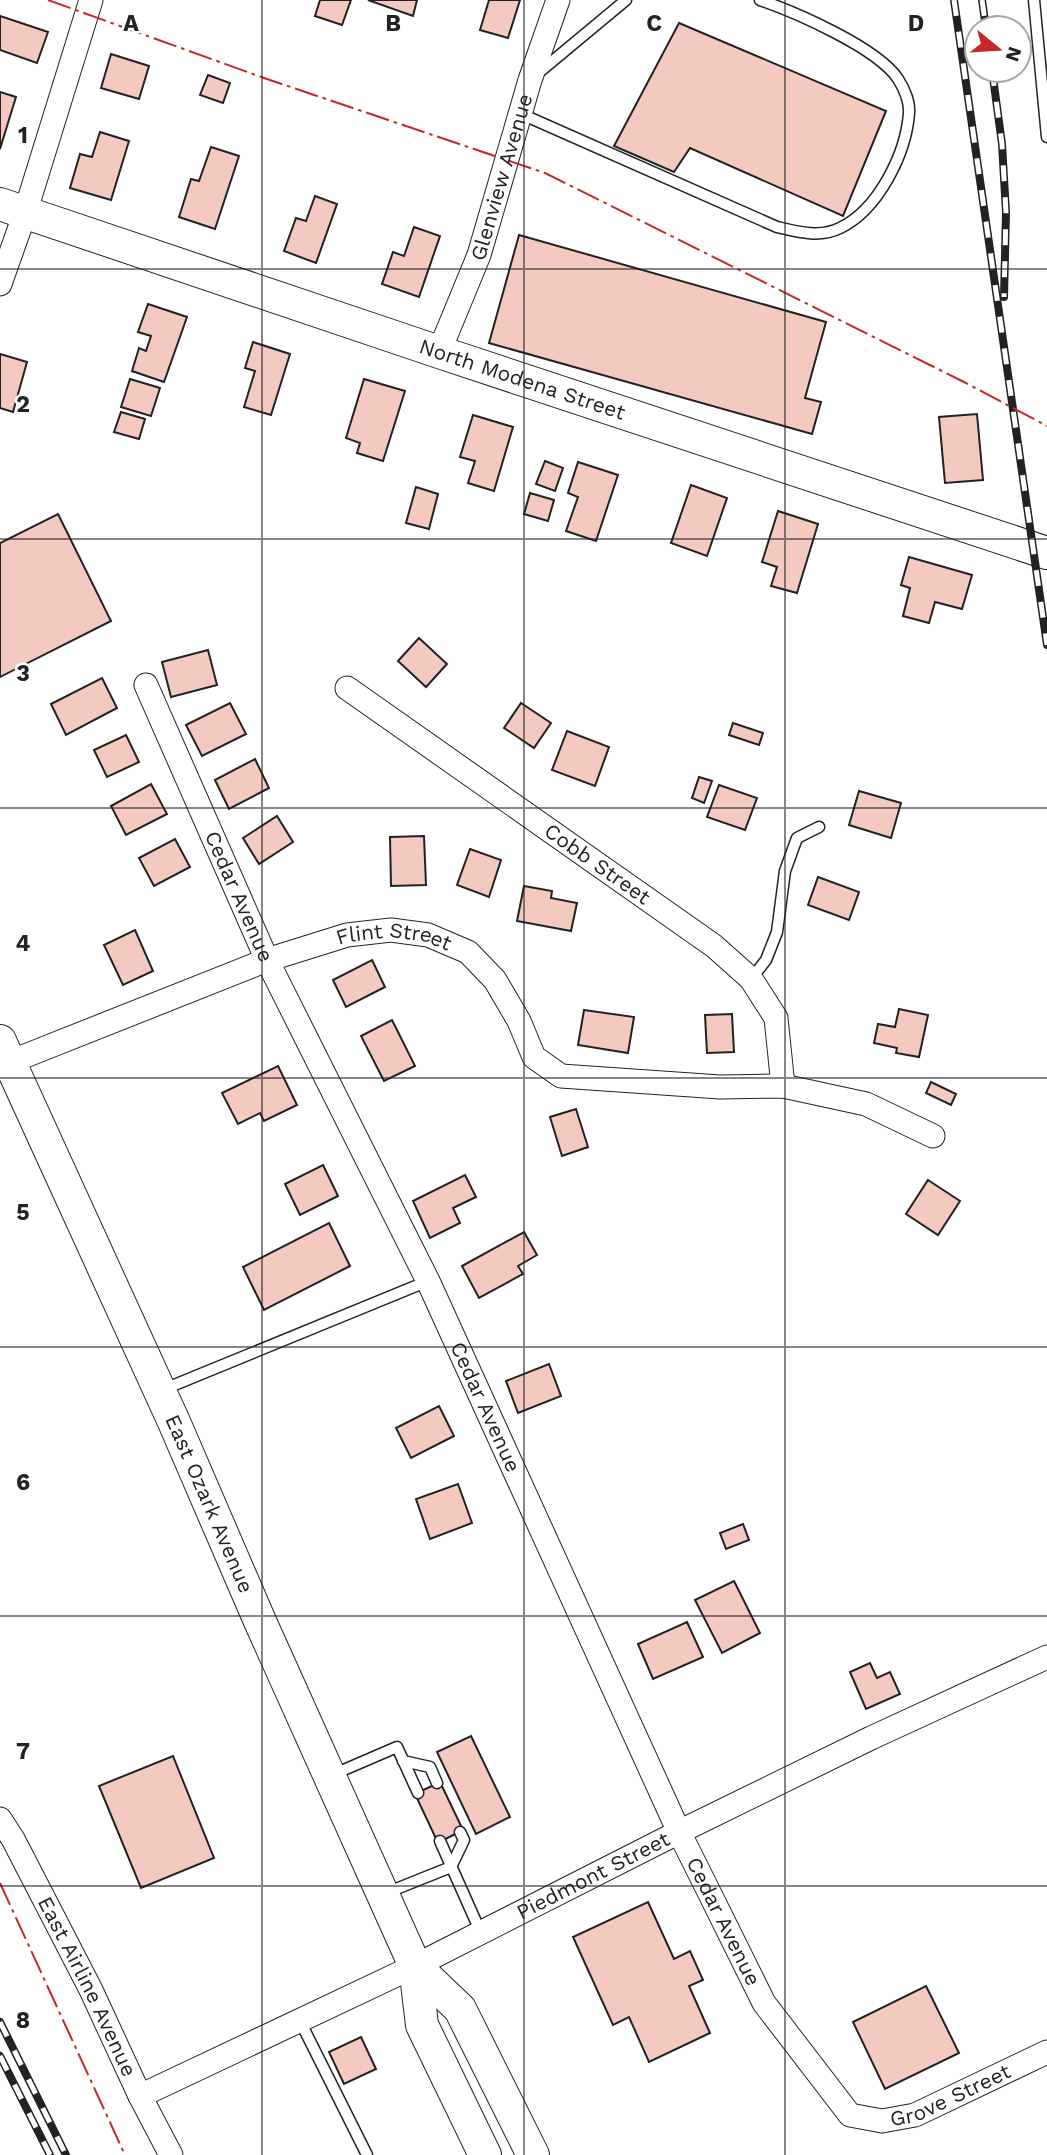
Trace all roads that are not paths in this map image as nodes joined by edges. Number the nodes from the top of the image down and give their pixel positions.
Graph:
1 (91, 0) edge
2 (558, 0) edge
3 (626, 0) edge
4 (760, 0) edge
5 (1034, 0) edge
6 (530, 80) junction
7 (519, 113) junction
8 (1047, 137) edge
9 (12, 208) edge
10 (0, 284) edge
11 (439, 352) junction
12 (1047, 553) edge
13 (146, 685) dead end
14 (347, 688) dead end
15 (819, 827) dead end
16 (267, 960) junction
17 (751, 979) junction
18 (5, 1051) edge
19 (783, 1086) junction
20 (933, 1136) dead end
21 (428, 1281) junction
22 (160, 1391) junction
23 (1047, 1657) edge
24 (403, 1761) junction
25 (330, 1776) junction
26 (437, 1783) dead end
27 (418, 1793) dead end
28 (0, 1819) edge
29 (460, 1832) dead end
30 (679, 1832) junction
31 (440, 1841) dead end
32 (451, 1867) junction
33 (383, 1894) junction
34 (481, 1933) junction
35 (415, 1966) junction
36 (300, 2021) junction
37 (1047, 2052) edge
38 (140, 2096) junction
39 (850, 2115) joint
40 (171, 2155) edge
41 (367, 2155) edge
42 (485, 2155) edge
43 (533, 2155) edge

1 - 9 street
2 - 6 street, Glenview Avenue
3 - 6 lane
4 - 7 lane
5 - 8 lane
6 - 7 street, Glenview Avenue
7 - 11 street, Glenview Avenue
9 - 10 street
9 - 11 main road, North Modena Street
11 - 12 main road, North Modena Street
13 - 16 street, Cedar Avenue
14 - 17 street, Cobb Street
15 - 17 lane
16 - 18 street, Flint Street
16 - 19 street, Flint Street
16 - 21 street, Cedar Avenue
17 - 19 street, Cobb Street
18 - 22 main road, East Ozark Avenue
19 - 20 street, Flint Street
21 - 22 lane
21 - 30 street, Cedar Avenue
22 - 25 main road, East Ozark Avenue
23 - 30 street, Piedmont Street
24 - 25 lane
24 - 26 lane
24 - 27 lane
25 - 33 main road, East Ozark Avenue
28 - 38 street, East Airline Avenue
29 - 32 lane
30 - 34 street, Piedmont Street
30 - 39 street, Cedar Avenue
31 - 32 lane
32 - 33 lane
32 - 34 lane
33 - 35 main road, East Ozark Avenue
34 - 35 street, Piedmont Street
35 - 36 street, Piedmont Street
35 - 42 main road, East Ozark Avenue
35 - 43 main road, East Ozark Avenue
36 - 38 street, Piedmont Street
36 - 41 lane
37 - 39 street, Grove Street
38 - 40 street, East Airline Avenue

